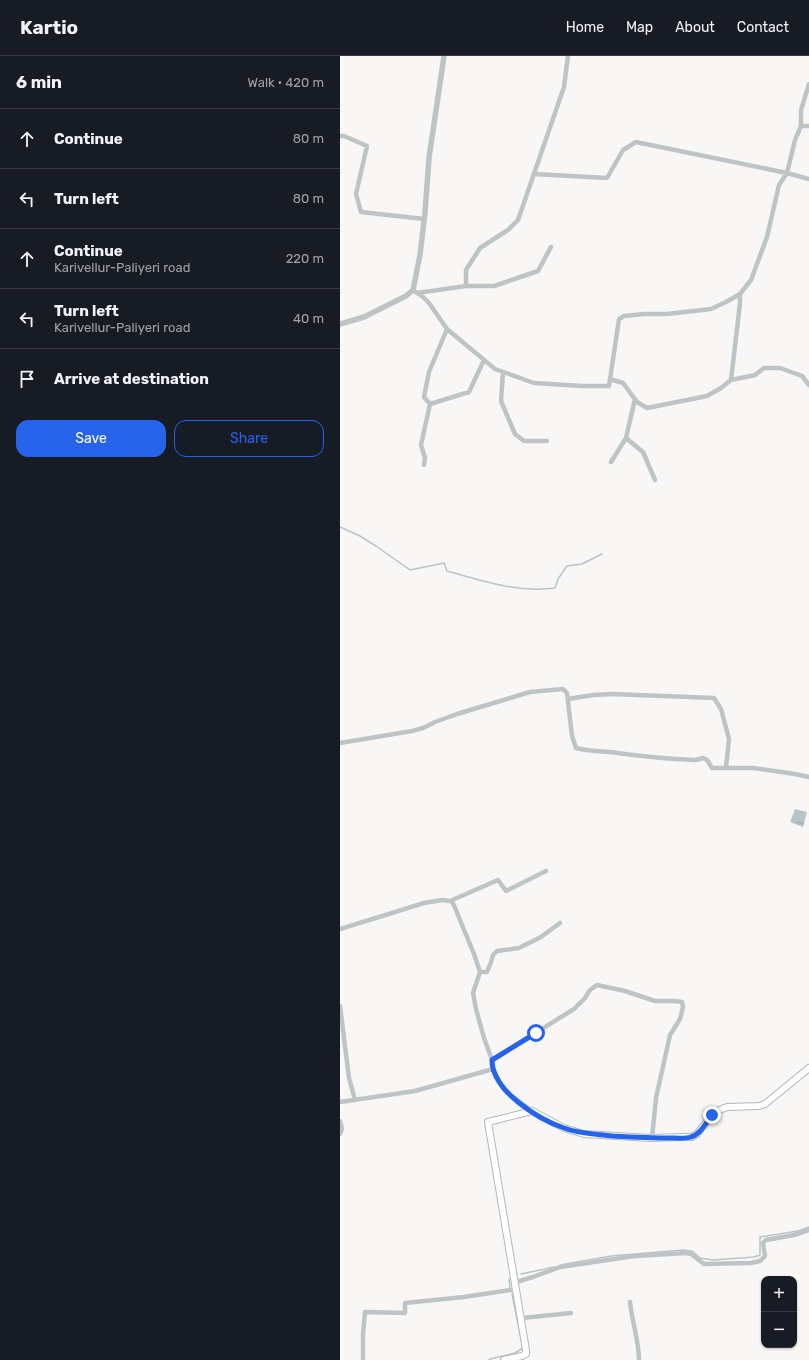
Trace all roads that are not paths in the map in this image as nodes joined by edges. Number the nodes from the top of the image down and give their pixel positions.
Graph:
1 (444, 56) edge
2 (568, 56) edge
3 (809, 84) edge
4 (801, 126) junction
5 (809, 126) edge
6 (340, 136) edge
7 (787, 173) junction
8 (534, 174) junction
9 (809, 179) edge
10 (424, 219) junction
11 (551, 247) dead end
12 (466, 286) junction
13 (415, 292) junction
14 (740, 294) junction
15 (340, 324) edge
16 (447, 329) junction
17 (484, 360) junction
18 (503, 372) junction
19 (610, 380) junction
20 (731, 380) junction
21 (809, 385) edge
22 (635, 399) junction
23 (430, 404) junction
24 (626, 438) junction
25 (547, 441) dead end
26 (611, 462) dead end
27 (424, 465) dead end
28 (655, 480) dead end
29 (568, 699) junction
30 (340, 743) edge
31 (726, 768) junction
32 (809, 777) edge
33 (546, 872) dead end
34 (450, 901) junction
35 (560, 924) dead end
36 (340, 929) edge
37 (480, 972) junction
38 (340, 1006) edge
39 (492, 1060) junction
40 (809, 1068) edge
41 (493, 1069) junction
42 (355, 1100) junction
43 (340, 1102) edge
44 (532, 1111) junction
45 (340, 1121) edge
46 (340, 1134) edge
47 (652, 1138) junction
48 (809, 1230) edge
49 (516, 1282) junction
50 (517, 1289) junction
51 (630, 1302) dead end
52 (571, 1313) dead end
53 (522, 1318) junction
54 (363, 1360) edge
55 (504, 1360) edge
56 (639, 1360) edge

1 - 10 street
2 - 8 street
3 - 4 street
4 - 5 street
4 - 7 street
6 - 10 street
7 - 8 street
7 - 9 street
7 - 14 street
8 - 12 street
10 - 13 street
11 - 12 street
12 - 13 street
13 - 15 street
13 - 16 street
14 - 19 street
14 - 20 street
16 - 17 street
16 - 23 street
17 - 18 street
17 - 23 street
18 - 19 street
18 - 25 street
19 - 22 street
20 - 21 street
20 - 22 street
22 - 24 street
23 - 27 street
24 - 26 street
24 - 28 street
29 - 30 street
29 - 31 street
29 - 31 street
31 - 32 street
33 - 34 street
34 - 36 street
34 - 37 street
35 - 37 street
37 - 39 street
38 - 42 street
39 - 41 street
39 - 47 street
40 - 47 main road
41 - 42 street
41 - 44 street
42 - 43 street
44 - 47 main road
44 - 49 main road
45 - 46 street
48 - 49 street
49 - 50 main road
50 - 53 main road
50 - 54 street
51 - 56 street
52 - 53 street
53 - 55 main road

